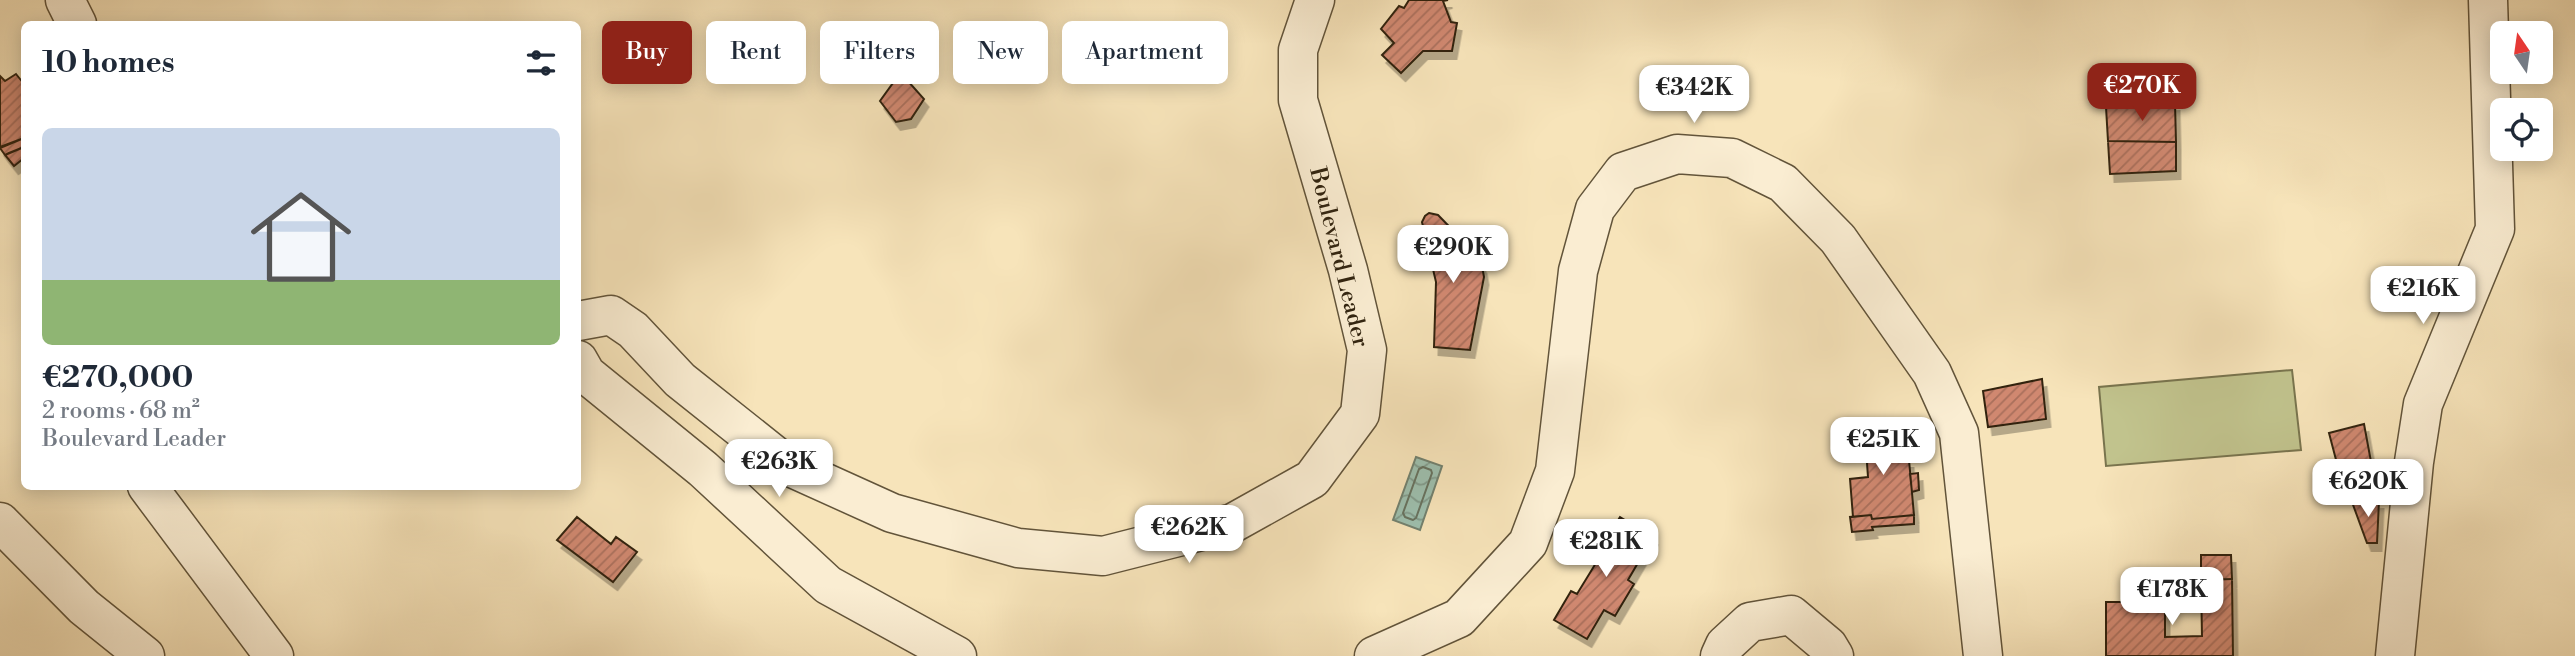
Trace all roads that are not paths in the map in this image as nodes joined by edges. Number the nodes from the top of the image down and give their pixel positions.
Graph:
1 (65, 0) edge
2 (1315, 0) edge
3 (2488, 0) edge
4 (76, 21) edge
5 (581, 320) edge
6 (581, 365) edge
7 (150, 490) edge
8 (0, 522) edge
9 (145, 656) edge
10 (274, 656) edge
11 (957, 656) edge
12 (1374, 656) edge
13 (1720, 656) edge
14 (1834, 656) edge
15 (1983, 656) edge
16 (2395, 656) edge

1 - 4 street
2 - 5 street, Boulevard Leader
3 - 16 street
6 - 11 street
7 - 10 street
8 - 9 street
12 - 15 street
13 - 14 street

